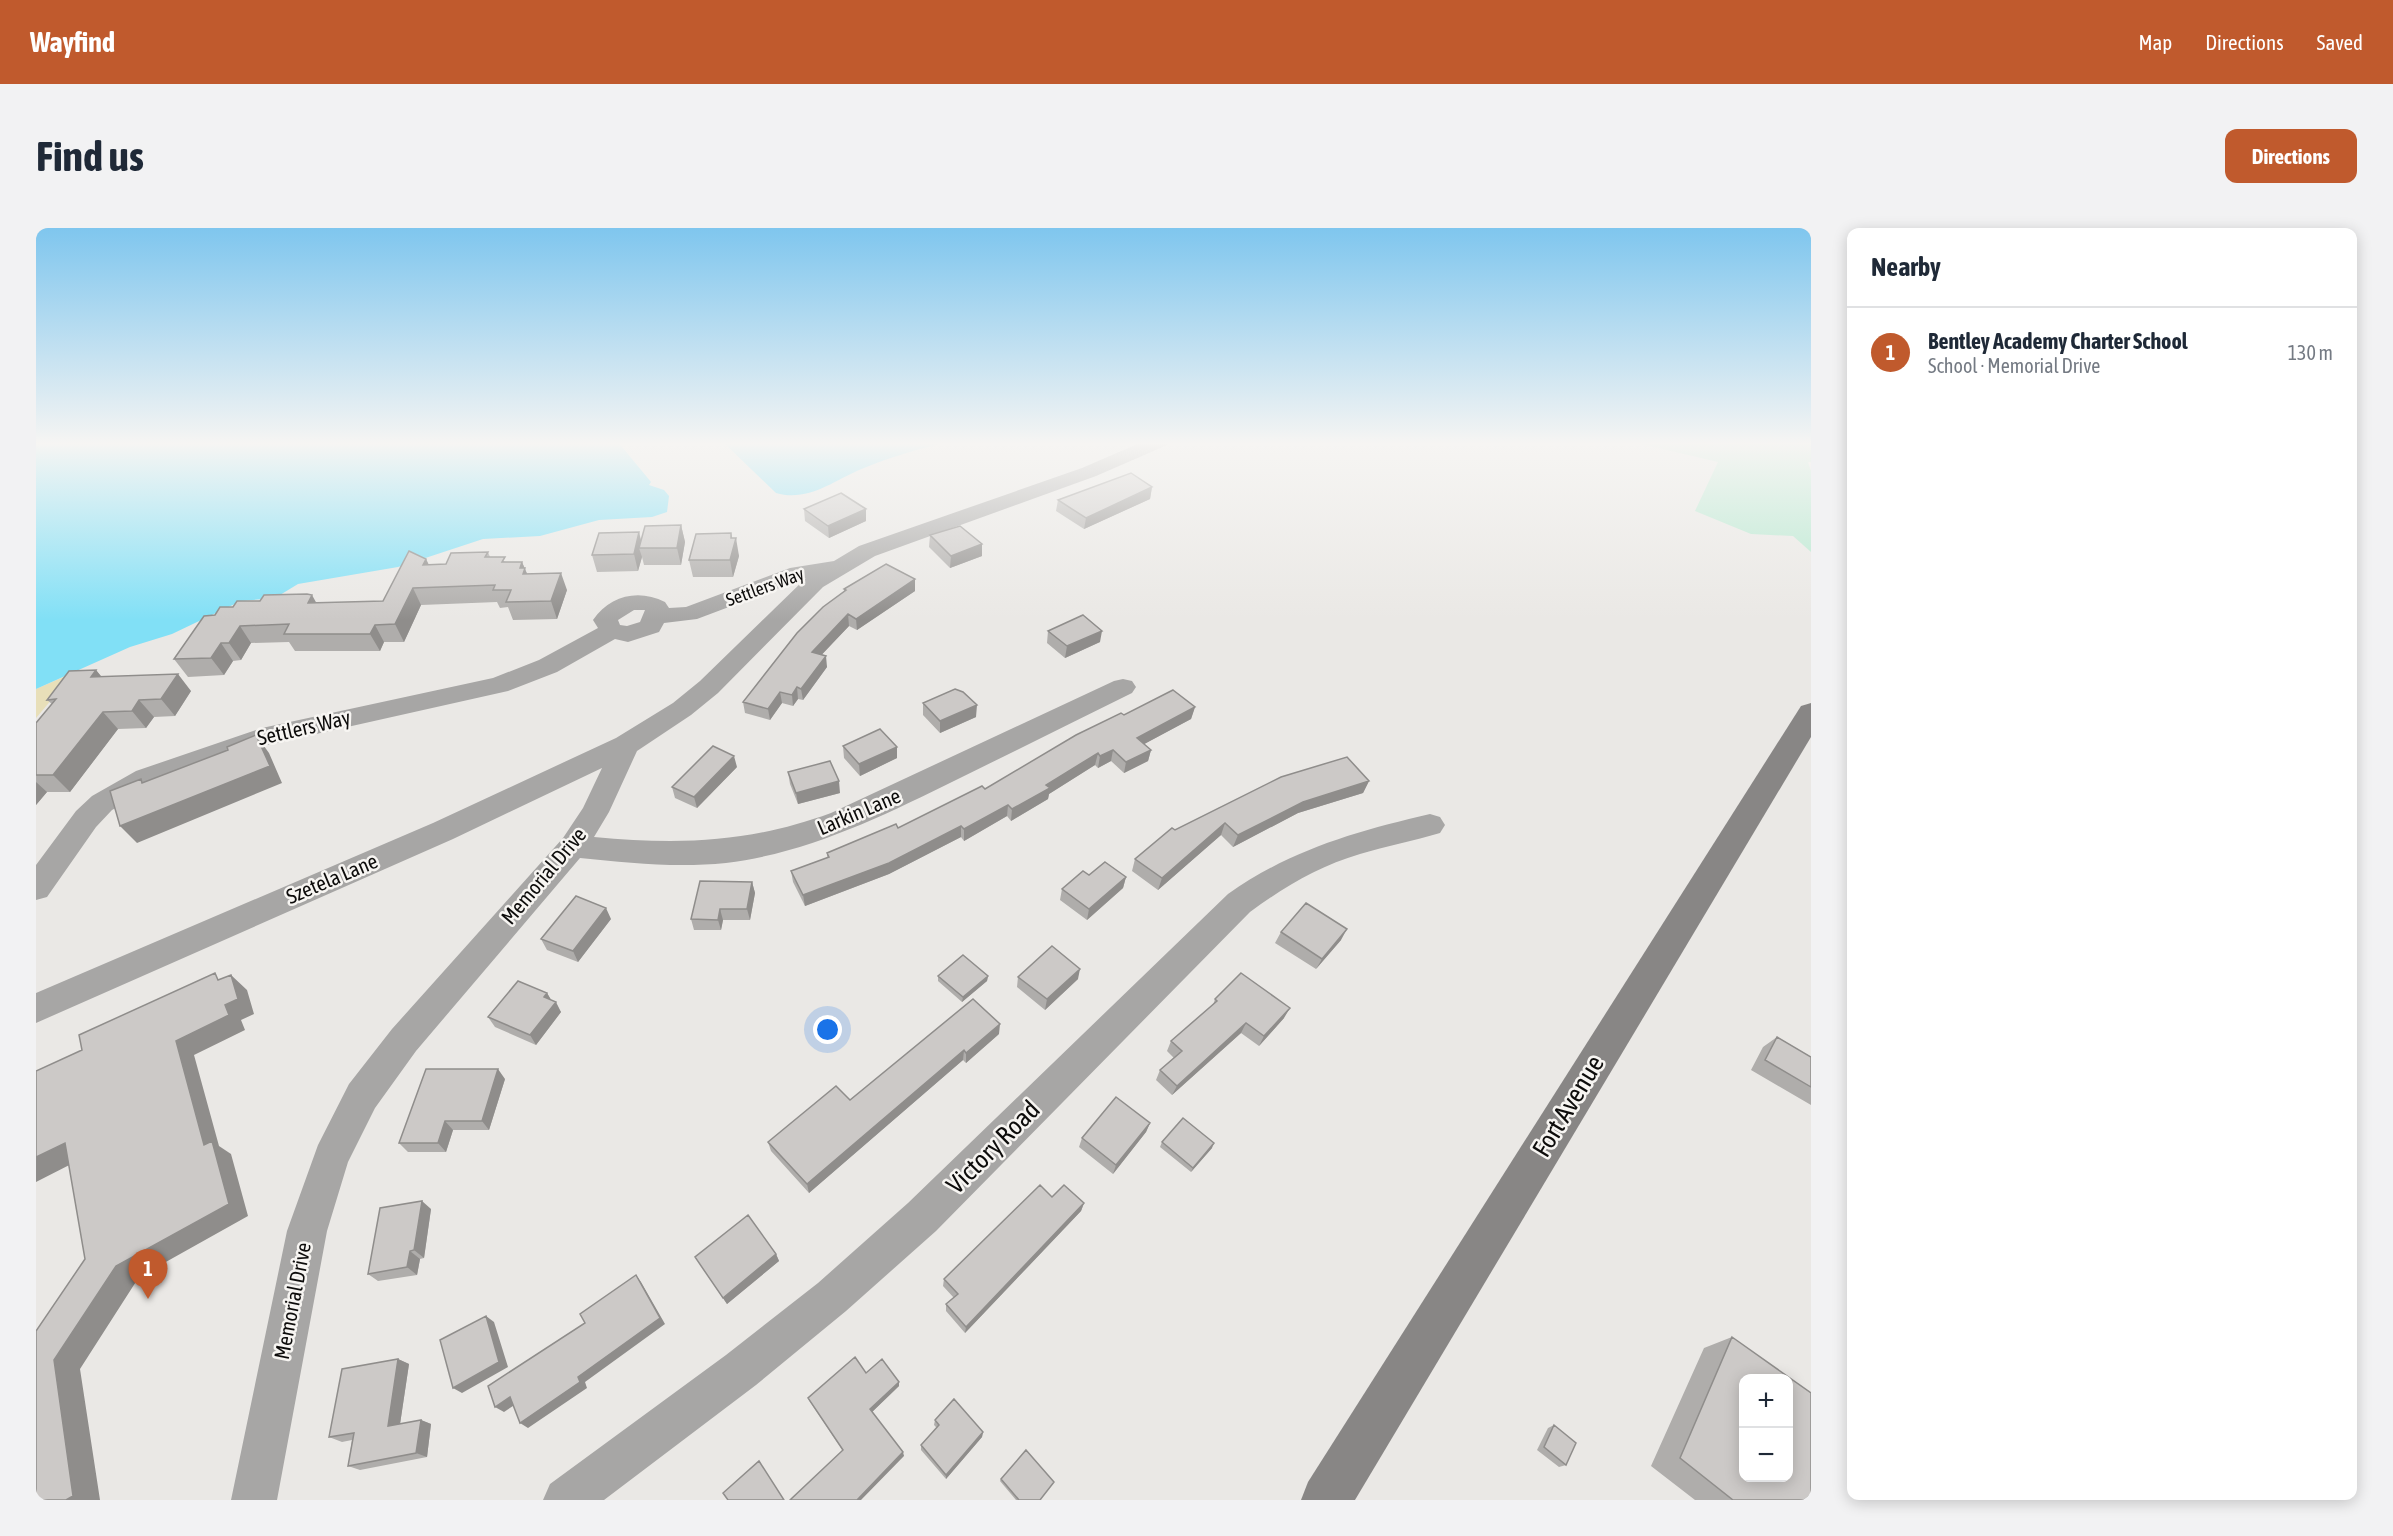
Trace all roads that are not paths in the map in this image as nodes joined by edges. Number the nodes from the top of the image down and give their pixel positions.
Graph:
1 (1004, 501) edge
2 (840, 566) junction
3 (1124, 687) dead end
4 (1811, 713) edge
5 (626, 745) junction
6 (1430, 825) dead end
7 (573, 846) junction
8 (36, 888) edge
9 (36, 1008) edge
10 (254, 1500) edge
11 (566, 1500) edge
12 (1326, 1500) edge

1 - 2 street
2 - 5 street
2 - 8 street, Settlers Way
3 - 7 street, Larkin Lane
4 - 12 street, Fort Avenue
5 - 7 street, Memorial Drive
5 - 9 street, Szetela Lane
6 - 11 street, Victory Road
7 - 10 street, Memorial Drive

